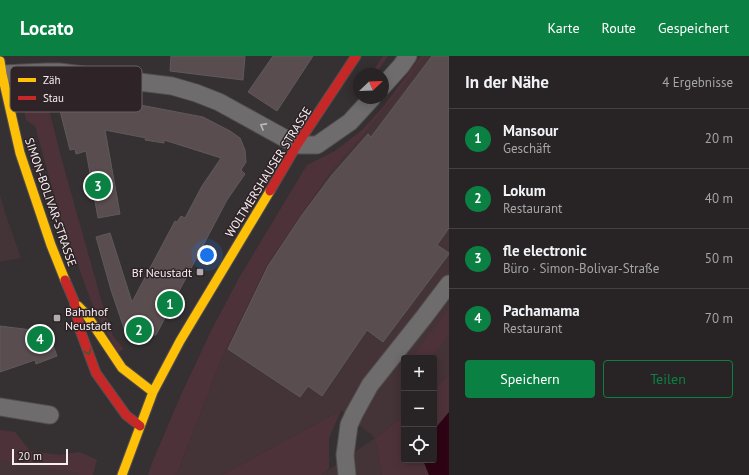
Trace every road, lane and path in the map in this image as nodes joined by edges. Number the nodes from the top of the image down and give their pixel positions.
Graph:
1 (356, 56) edge
2 (408, 56) edge
3 (1, 68) edge
4 (389, 79) edge
5 (142, 82) edge
6 (366, 104) edge
7 (10, 109) edge
8 (11, 112) edge
9 (297, 145) junction
10 (449, 284) edge
11 (74, 301) junction
12 (153, 392) junction
13 (0, 407) edge
14 (50, 415) dead end
15 (140, 426) junction
16 (122, 475) edge
17 (347, 475) edge

1 - 9 street, WOLTMERSHAUSER STRASSE
2 - 4 street
3 - 7 street, SIMON-BOLIVAR-STRASSE
9 -> 5 street
6 - 9 street
8 - 11 street, SIMON-BOLIVAR-STRASSE
9 - 12 street, WOLTMERSHAUSER STRASSE
10 - 17 street
11 - 12 street, SIMON-BOLIVAR-STRASSE
11 -> 15 street, SIMON-BOLIVAR-STRASSE
12 - 15 street, WOLTMERSHAUSER STRASSE
13 - 14 street
15 - 16 street, WOLTMERSHAUSER STRASSE

